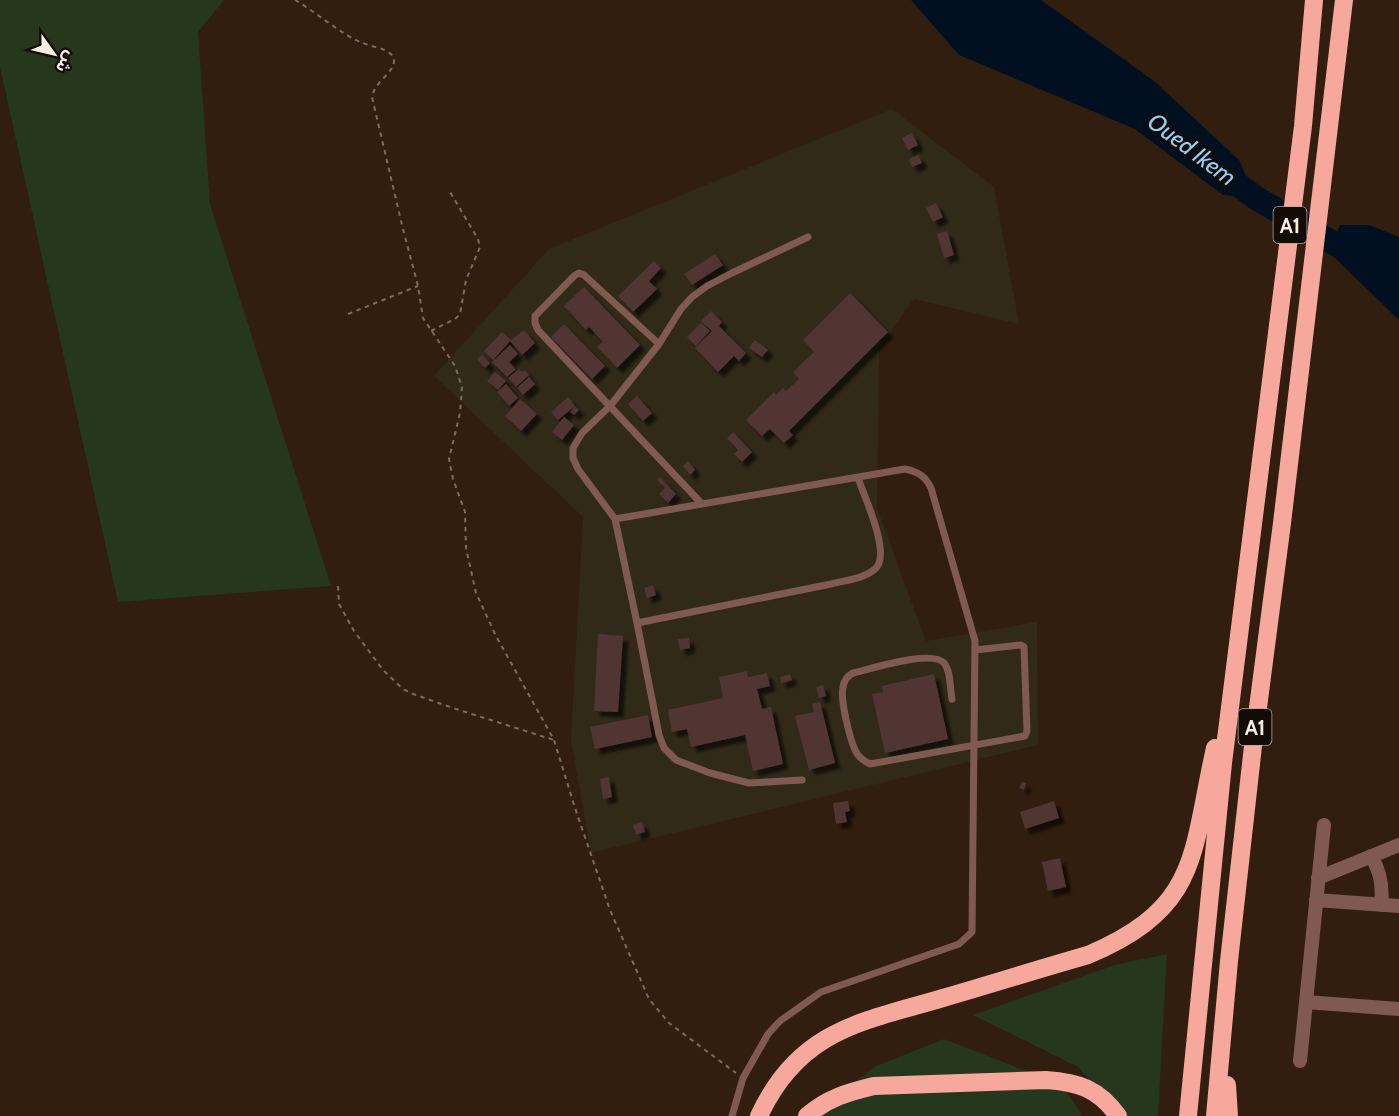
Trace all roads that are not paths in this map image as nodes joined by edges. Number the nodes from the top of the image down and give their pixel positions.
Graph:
1 (1314, 0) edge
2 (1344, 0) edge
3 (808, 237) dead end
4 (659, 344) junction
5 (610, 406) junction
6 (858, 478) junction
7 (702, 504) junction
8 (615, 519) junction
9 (638, 623) junction
10 (1238, 644) junction
11 (975, 650) junction
12 (952, 699) dead end
13 (975, 744) junction
14 (802, 780) dead end
15 (1324, 825) dead end
16 (1399, 845) edge
17 (1371, 856) junction
18 (1318, 878) junction
19 (1316, 900) junction
20 (1382, 905) junction
21 (1399, 906) edge
22 (1306, 1002) junction
23 (1399, 1010) edge
24 (1222, 1032) junction
25 (1300, 1060) dead end
26 (732, 1116) edge
27 (759, 1116) edge
28 (807, 1116) edge
29 (1118, 1116) edge
30 (1188, 1116) edge
31 (1215, 1116) edge
32 (1229, 1116) edge

1 - 10 highway, A1
2 - 24 highway, A1
3 - 4 lane
4 - 5 lane
4 - 5 lane
5 - 7 lane
5 - 8 lane
6 - 7 lane
6 - 9 lane
6 - 11 lane
7 - 8 lane
8 - 9 lane
9 - 14 lane
10 - 27 highway
10 - 30 highway, A1
11 - 13 lane
11 - 13 lane
12 - 13 lane
13 - 26 lane
15 - 18 street
16 - 17 street
17 - 18 street
17 - 20 street
18 - 19 street
19 - 20 street
19 - 22 street
20 - 21 street
22 - 23 street
22 - 25 street
24 - 31 highway, A1
24 - 32 highway
28 - 29 highway

